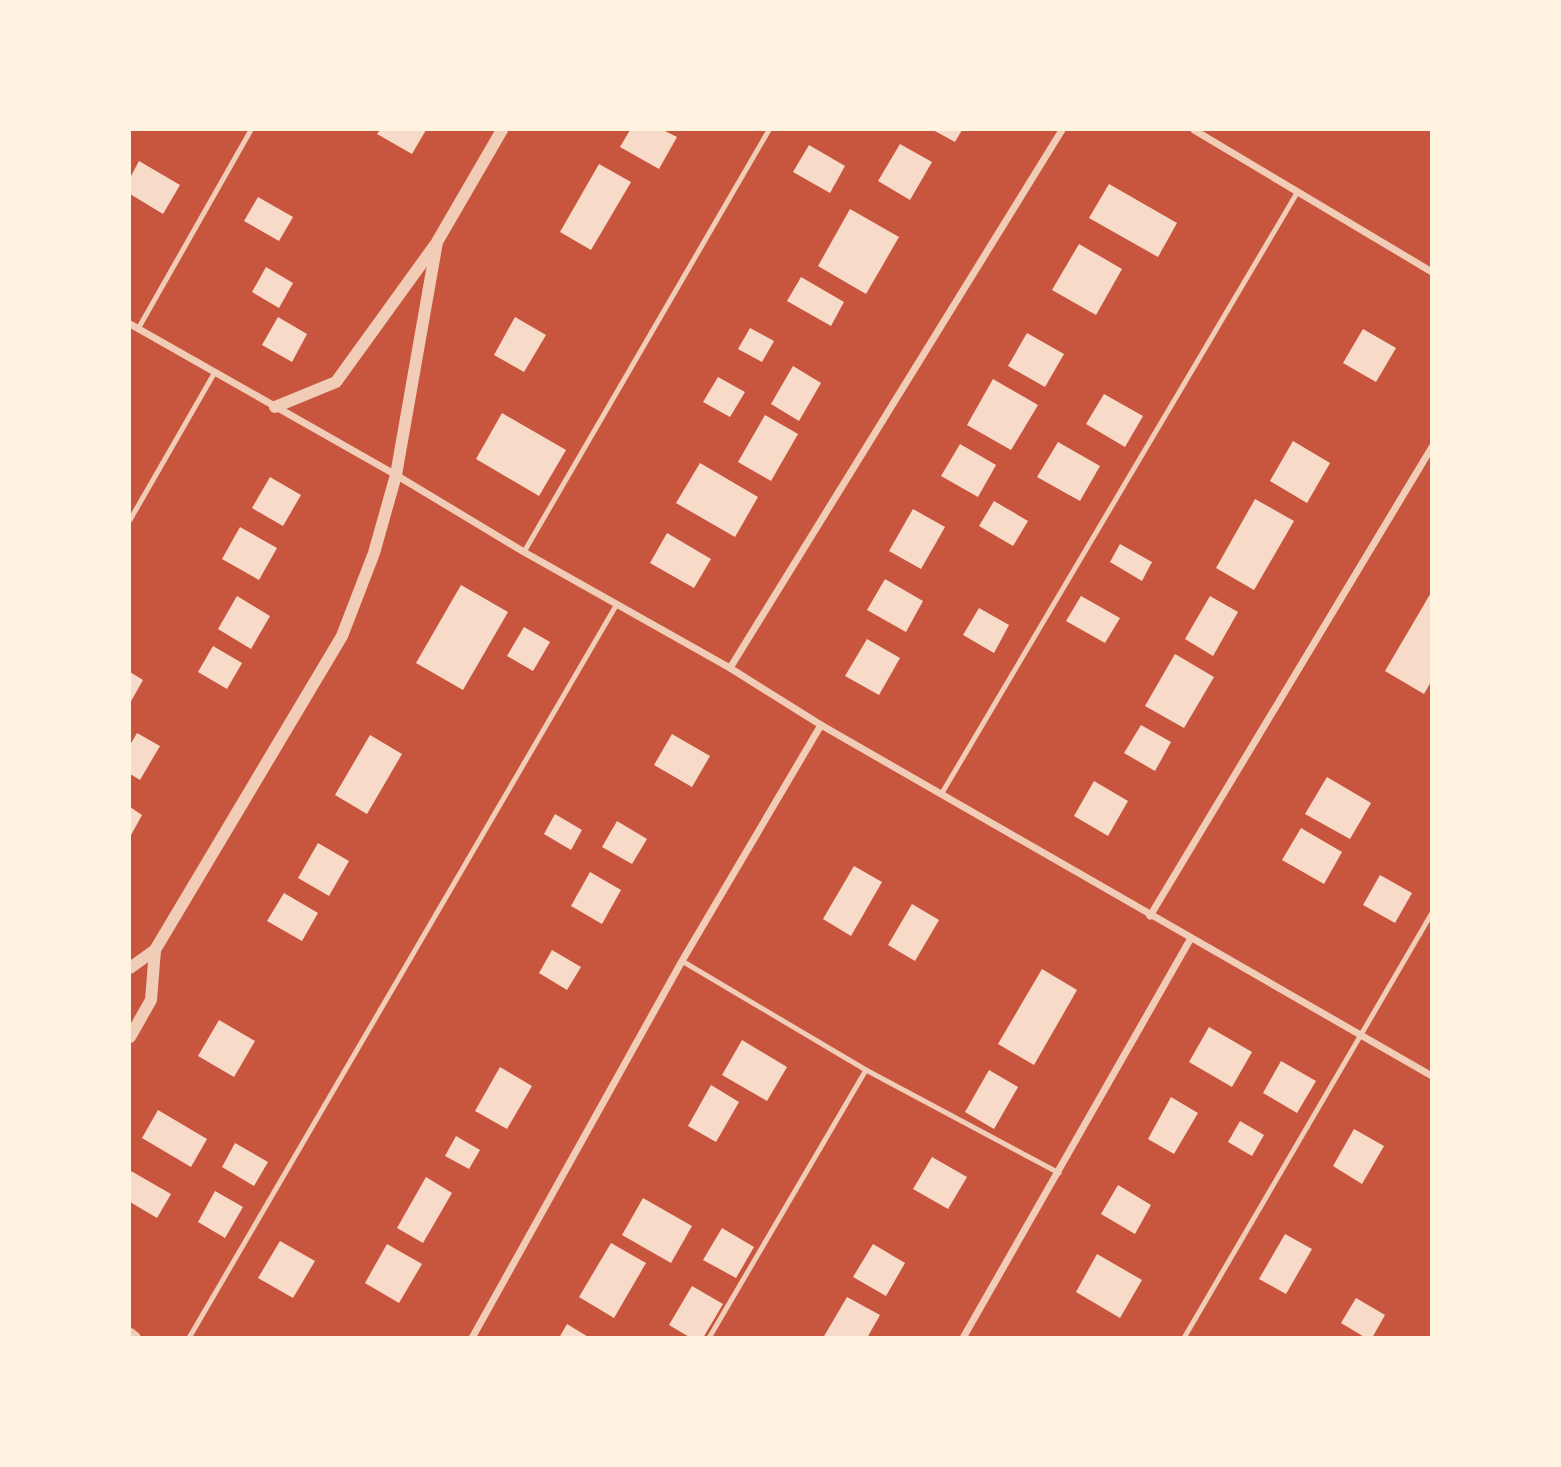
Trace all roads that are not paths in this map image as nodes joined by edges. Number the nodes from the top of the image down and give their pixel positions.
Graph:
1 (251, 130) edge
2 (502, 130) edge
3 (769, 130) edge
4 (1062, 130) edge
5 (1194, 130) edge
6 (1297, 193) junction
7 (437, 242) junction
8 (1432, 272) edge
9 (130, 324) edge
10 (138, 329) junction
11 (215, 372) junction
12 (275, 407) junction
13 (1432, 447) edge
14 (396, 475) junction
15 (130, 520) edge
16 (524, 552) junction
17 (617, 604) junction
18 (730, 668) junction
19 (821, 725) junction
20 (942, 793) junction
21 (1432, 913) edge
22 (1150, 916) junction
23 (1191, 938) junction
24 (155, 950) junction
25 (682, 961) junction
26 (130, 968) edge
27 (1361, 1034) junction
28 (130, 1037) edge
29 (866, 1070) junction
30 (1432, 1076) edge
31 (1059, 1173) junction
32 (130, 1334) edge
33 (135, 1338) edge
34 (189, 1338) edge
35 (472, 1338) edge
36 (709, 1338) edge
37 (963, 1338) edge
38 (1184, 1338) edge

1 - 10 lane
2 - 7 street
3 - 16 lane
4 - 18 street
5 - 6 street
6 - 8 street
6 - 20 lane
7 - 12 street
7 - 14 street
9 - 10 street
10 - 11 street
11 - 12 street
11 - 15 lane
12 - 14 street
13 - 22 street
14 - 16 street
14 - 24 street
16 - 17 street
17 - 18 street
17 - 34 lane
18 - 19 street
19 - 20 street
19 - 25 street
20 - 22 street
21 - 27 lane
22 - 23 street
23 - 27 street
23 - 31 street
24 - 26 street
24 - 28 street
25 - 29 lane
25 - 35 street
27 - 30 street
27 - 38 lane
29 - 31 lane
29 - 36 lane
31 - 37 street
32 - 33 street

